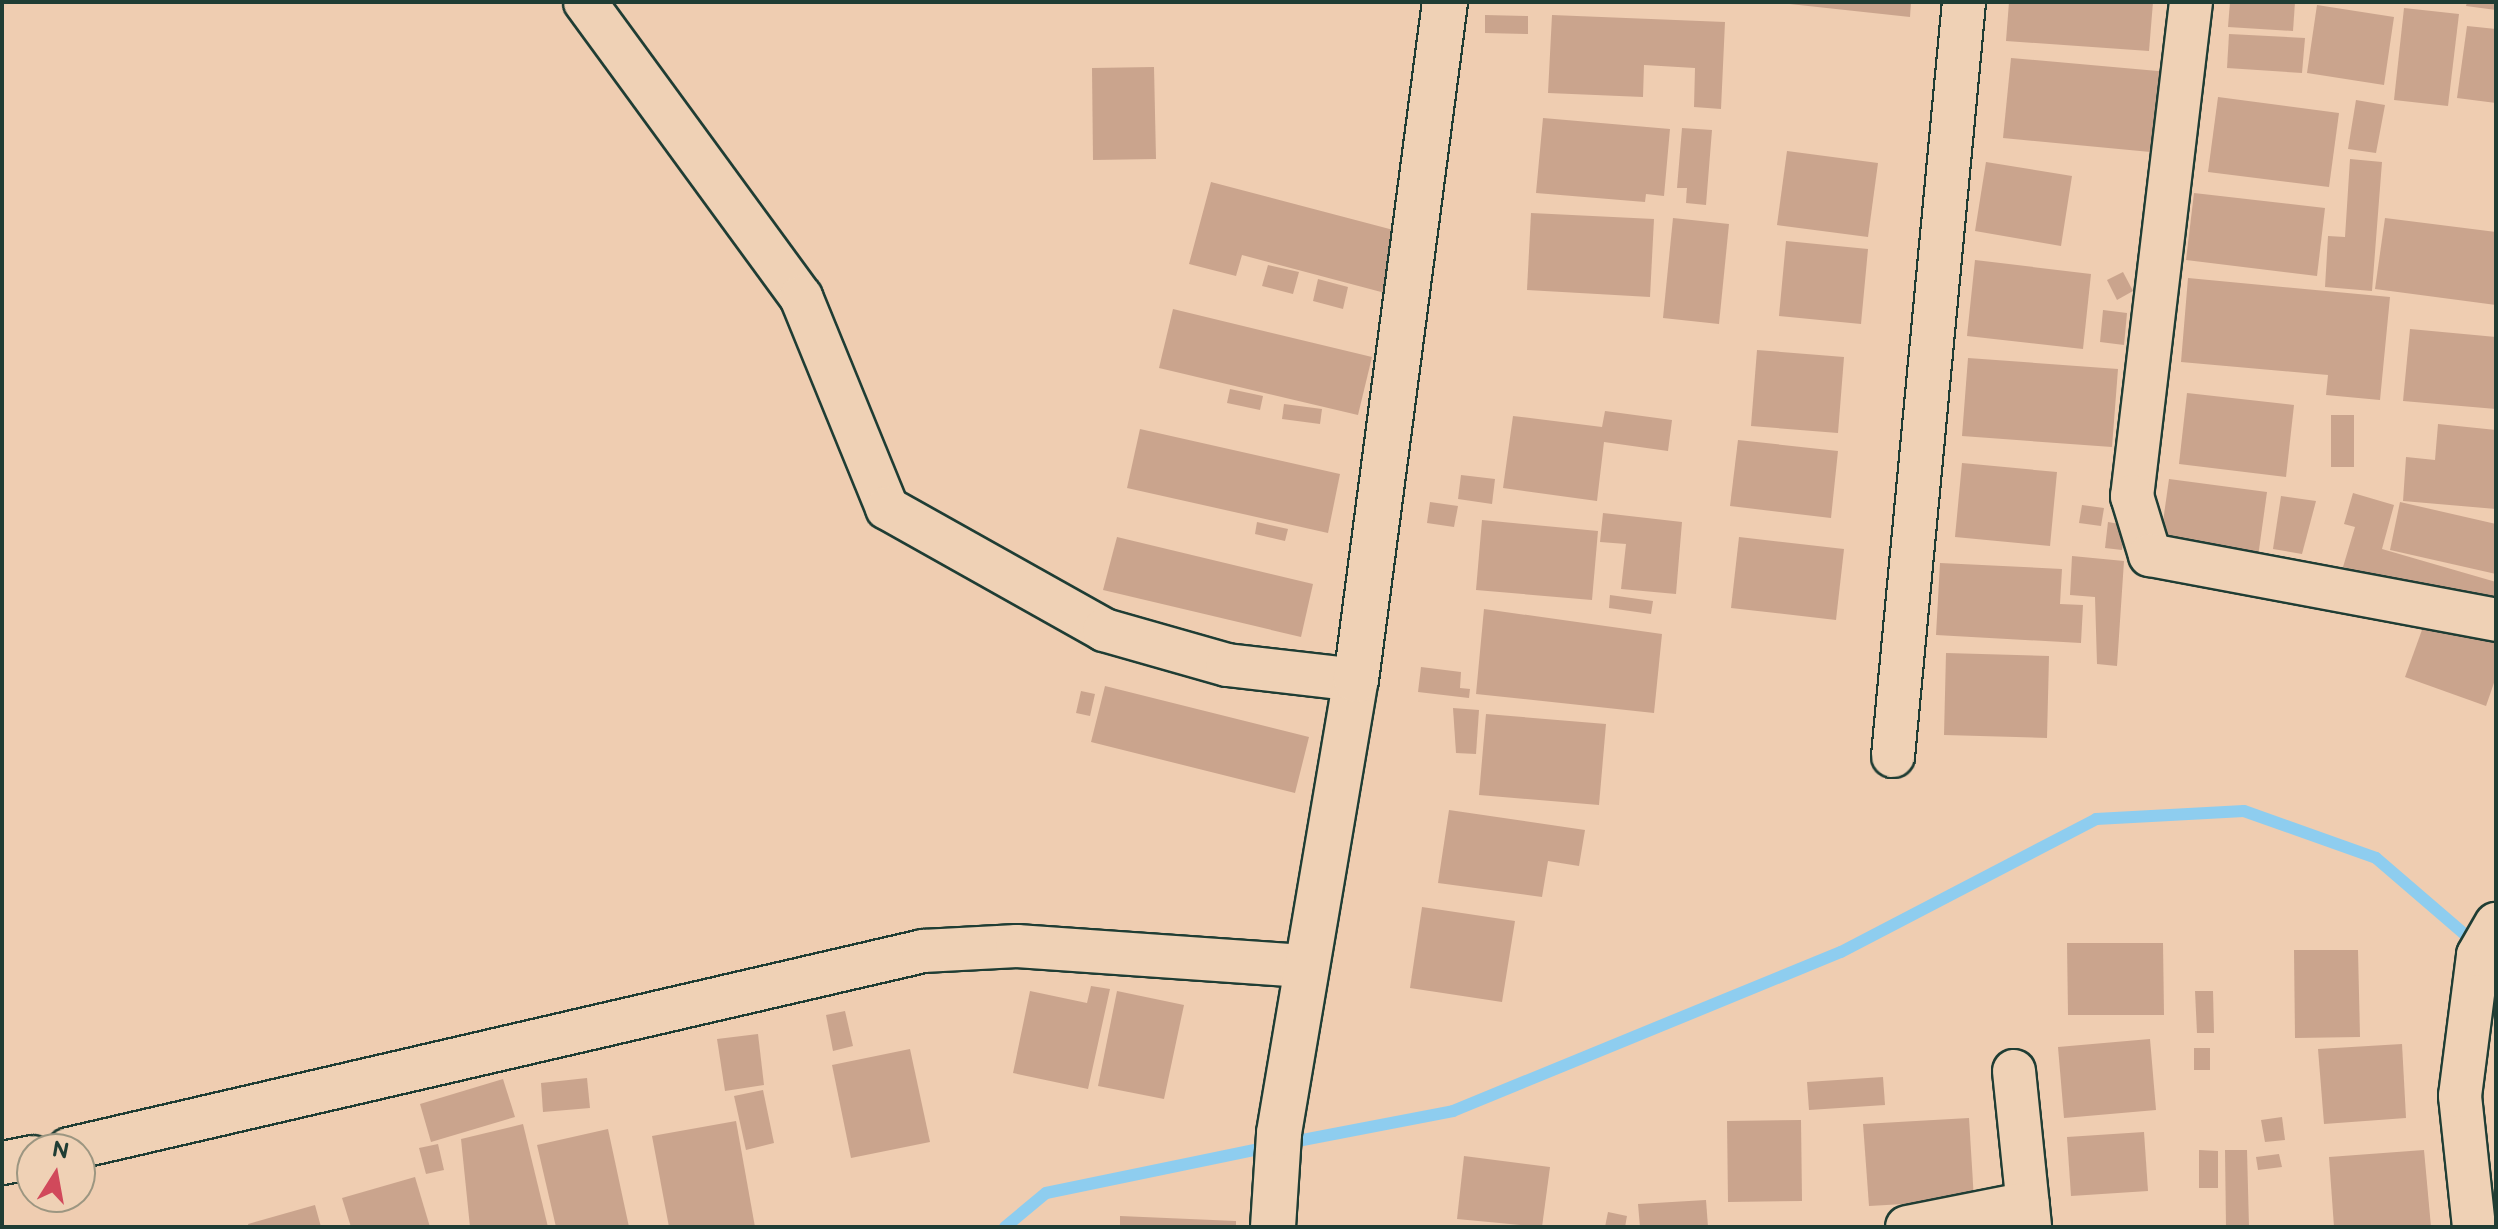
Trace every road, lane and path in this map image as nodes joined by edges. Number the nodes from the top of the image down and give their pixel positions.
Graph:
1 (585, 2) edge
2 (1445, 2) edge
3 (1964, 2) edge
4 (2191, 2) edge
5 (2496, 620) edge
6 (1356, 680) junction
7 (1893, 756) dead end
8 (2487, 939) edge
9 (1303, 966) junction
10 (2014, 1071) dead end
11 (96, 1143) edge
12 (1274, 1212) edge
13 (2029, 1215) edge
14 (1907, 1227) edge
15 (2474, 1227) edge

1 - 6 street
2 - 6 street
3 - 7 street
4 - 5 street
6 - 9 street
8 - 15 street
9 - 11 street
9 - 12 street
10 - 13 street
13 - 14 street

